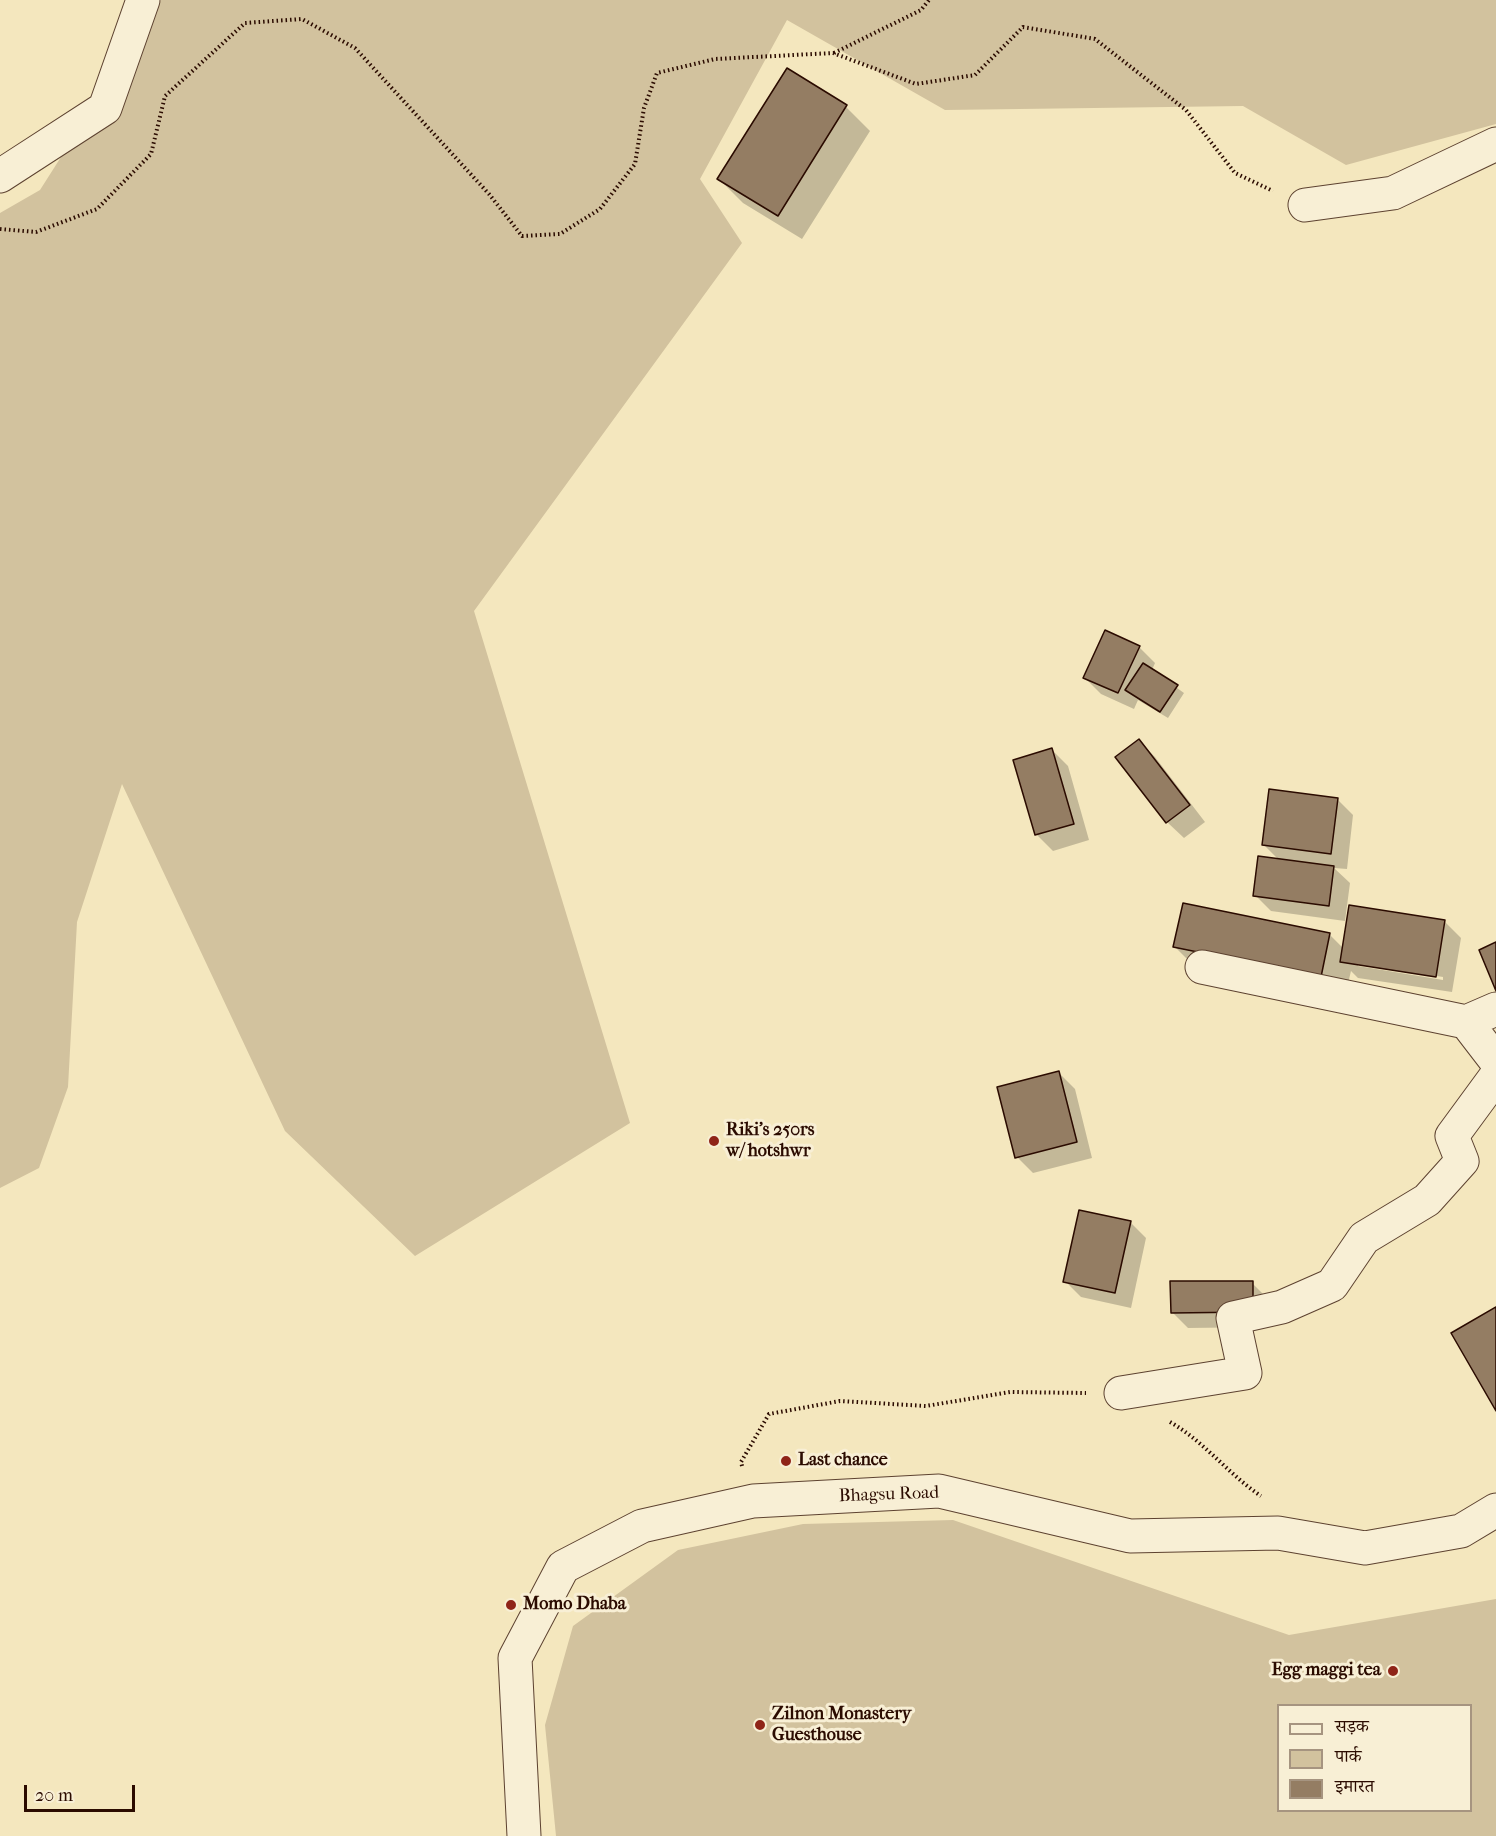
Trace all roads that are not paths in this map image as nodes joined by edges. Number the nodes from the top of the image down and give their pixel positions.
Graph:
1 (143, 0) edge
2 (1496, 144) edge
3 (0, 176) edge
4 (1305, 205) road end
5 (1202, 967) dead end
6 (1496, 1009) edge
7 (1466, 1022) junction
8 (1496, 1061) edge
9 (1496, 1076) edge
10 (1121, 1393) road end
11 (1496, 1510) edge
12 (524, 1836) edge

1 - 3 street
2 - 4 street
5 - 7 street
6 - 7 street
7 - 8 street
9 - 10 street
11 - 12 street, Bhagsu Road

